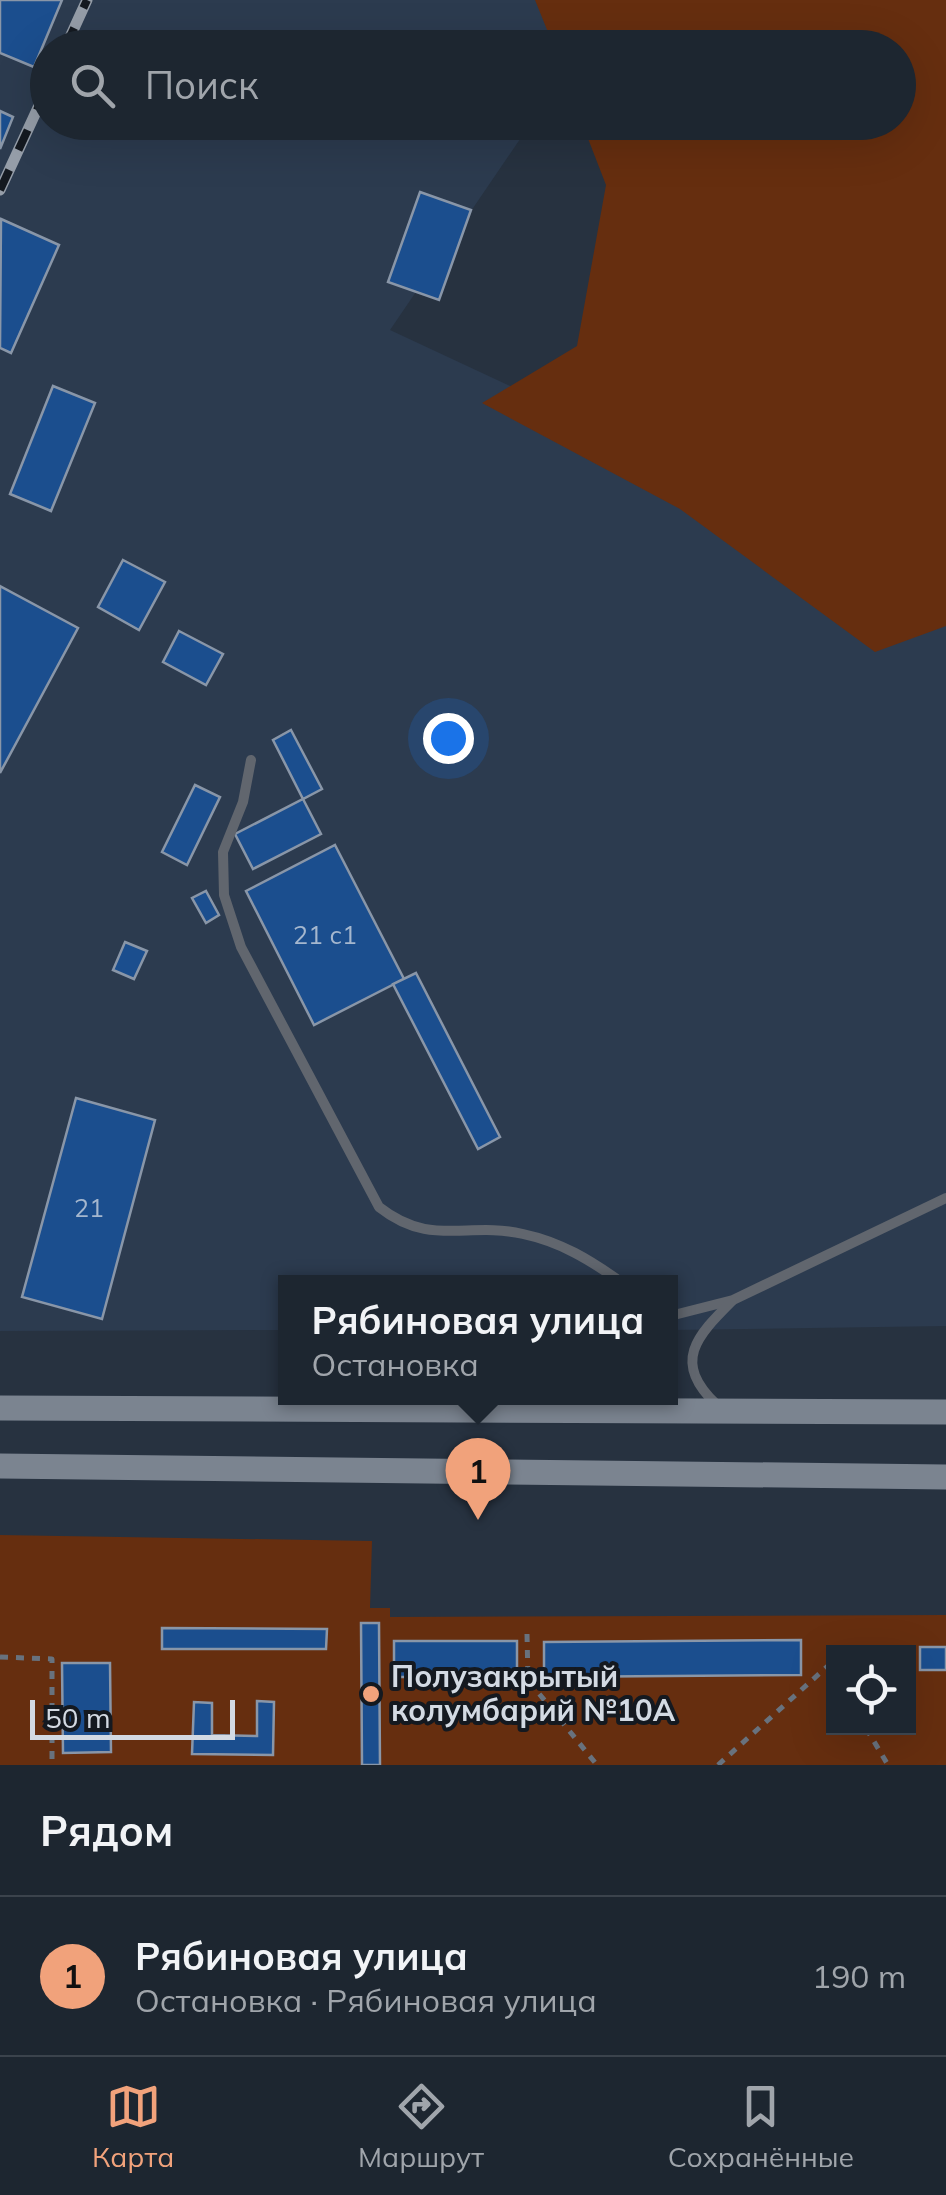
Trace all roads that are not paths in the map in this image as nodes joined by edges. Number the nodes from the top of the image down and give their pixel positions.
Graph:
1 (251, 760) dead end
2 (946, 1198) edge
3 (611, 1275) edge
4 (733, 1300) junction
5 (678, 1313) edge
6 (451, 1405) edge
7 (0, 1408) edge
8 (440, 1409) junction
9 (721, 1409) junction
10 (946, 1412) edge
11 (0, 1466) edge
12 (946, 1477) edge

1 - 3 lane
2 - 4 lane
4 - 5 lane
4 - 9 lane
6 - 8 lane
7 - 8 main road
8 - 9 main road
9 - 10 main road
11 - 12 main road

